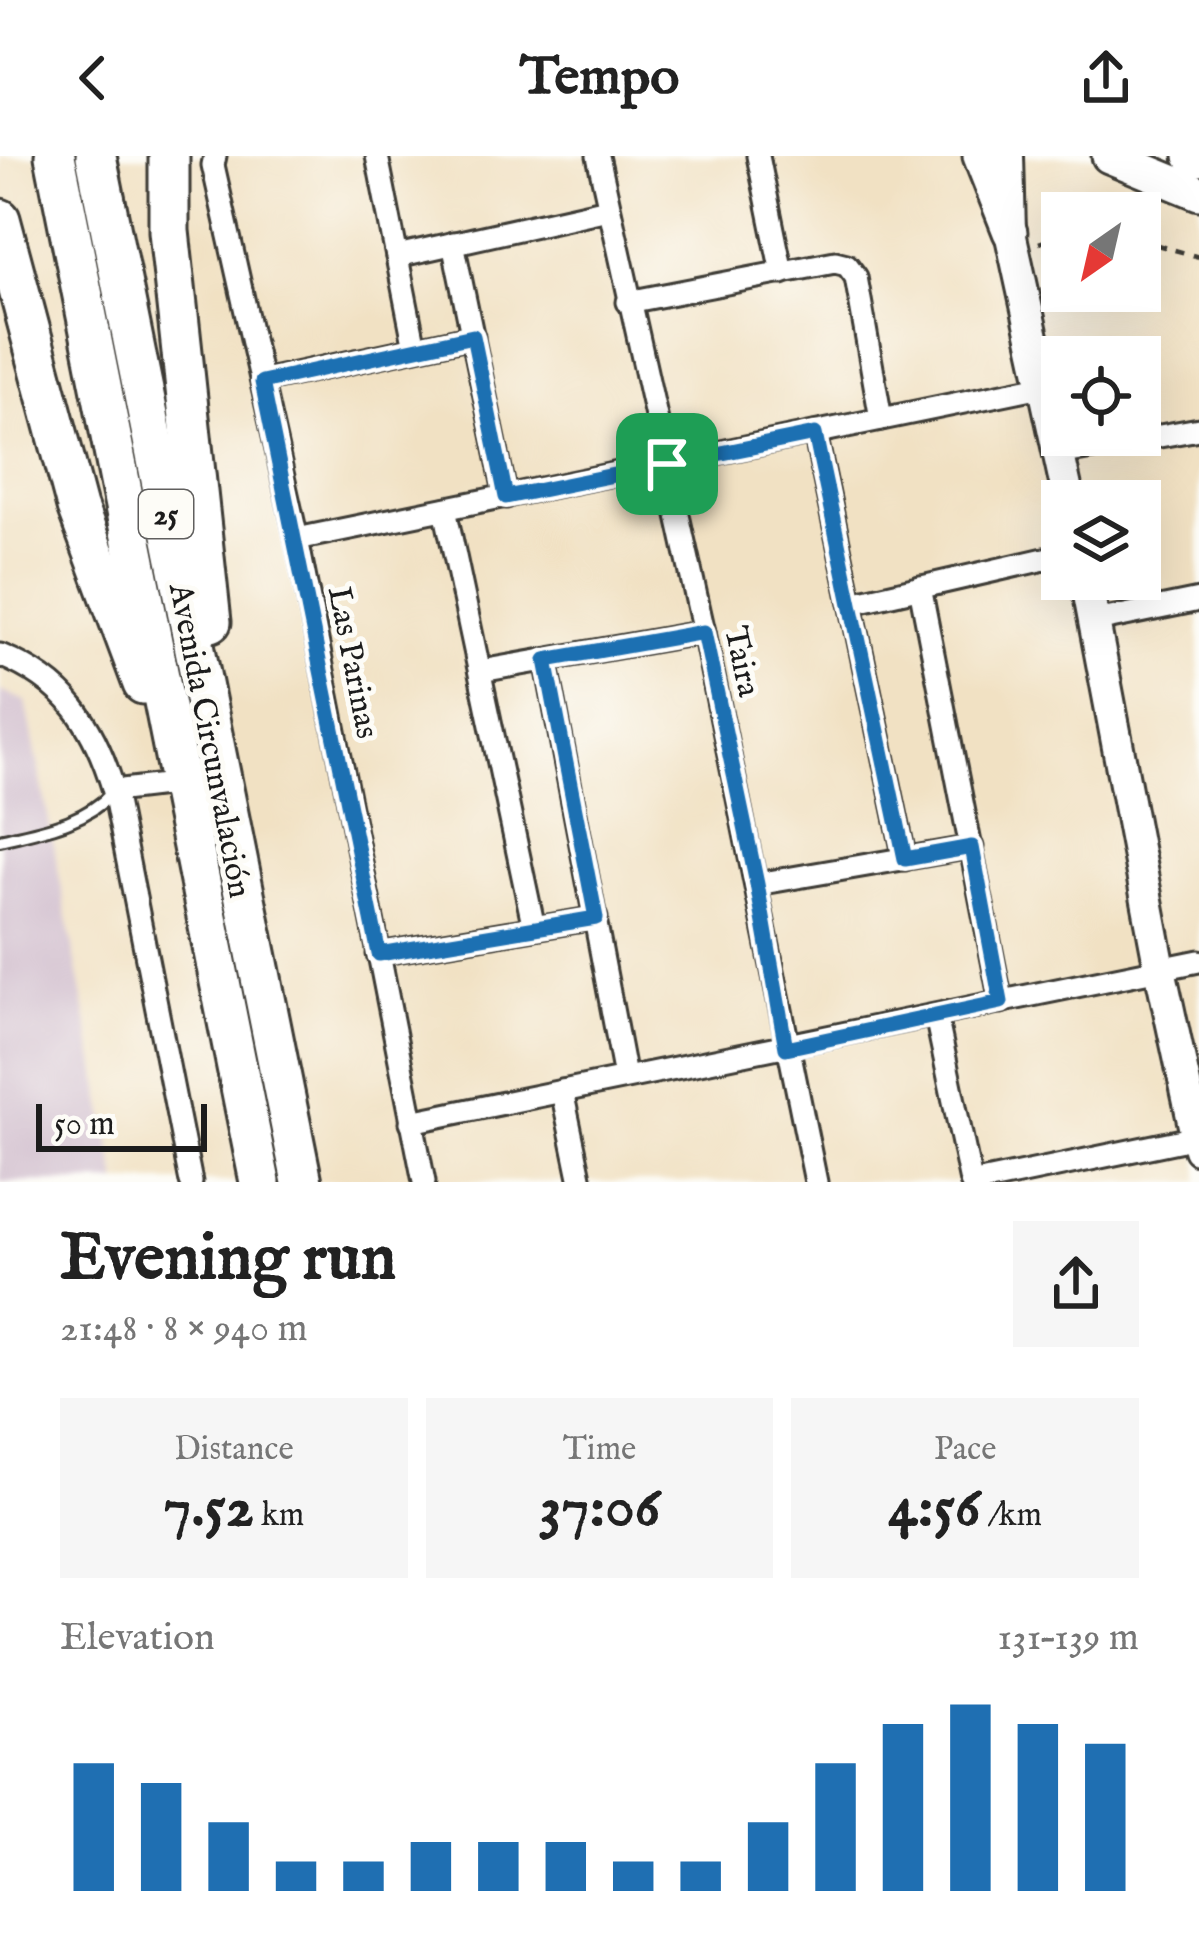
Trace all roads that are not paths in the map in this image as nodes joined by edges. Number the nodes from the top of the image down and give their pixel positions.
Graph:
1 (55, 156) edge
2 (96, 156) edge
3 (169, 156) edge
4 (215, 156) edge
5 (377, 156) edge
6 (598, 156) edge
7 (758, 156) edge
8 (980, 156) edge
9 (1008, 156) edge
10 (1109, 156) edge
11 (1199, 193) edge
12 (608, 209) junction
13 (0, 219) edge
14 (1010, 232) junction
15 (453, 243) junction
16 (397, 256) junction
17 (782, 272) junction
18 (628, 302) junction
19 (473, 336) junction
20 (415, 348) junction
21 (1041, 381) edge
22 (262, 382) junction
23 (1041, 386) edge
24 (881, 419) junction
25 (1199, 429) edge
26 (815, 434) junction
27 (1161, 436) edge
28 (667, 464) junction
29 (506, 497) junction
30 (446, 509) junction
31 (297, 539) junction
32 (1041, 560) edge
33 (920, 587) junction
34 (1091, 600) edge
35 (1199, 600) edge
36 (851, 603) junction
37 (1096, 621) junction
38 (704, 632) junction
39 (0, 655) edge
40 (546, 660) junction
41 (481, 671) junction
42 (182, 783) junction
43 (114, 790) junction
44 (0, 840) edge
45 (972, 847) junction
46 (905, 859) junction
47 (238, 872) junction
48 (757, 884) junction
49 (596, 918) junction
50 (534, 928) junction
51 (379, 954) junction
52 (1199, 961) edge
53 (1160, 969) junction
54 (1001, 1002) junction
55 (936, 1016) junction
56 (786, 1048) junction
57 (625, 1077) junction
58 (562, 1091) junction
59 (411, 1122) junction
60 (1198, 1143) edge
61 (1029, 1177) edge
62 (191, 1182) edge
63 (260, 1182) edge
64 (302, 1182) edge
65 (424, 1182) edge
66 (581, 1182) edge
67 (816, 1182) edge
68 (975, 1182) edge

1 - 42 highway, Avenida Circunvalación / 25
2 - 47 highway, Avenida Circunvalación / 25
3 - 47 highway
4 - 22 street, Las Parinas
5 - 16 street
6 - 12 street, Taira
7 - 17 street
8 - 14 main road
9 - 14 street
10 - 11 main road
12 - 15 street
12 - 18 street, Taira
13 - 42 highway
14 - 21 street
15 - 16 street
15 - 19 street
16 - 20 street
17 - 18 street
17 - 24 street
18 - 28 street, Taira
19 - 20 street
19 - 29 street
20 - 22 street
22 - 31 street, Las Parinas
23 - 24 street
24 - 26 street
25 - 27 street
26 - 28 street
26 - 36 street
28 - 29 street
28 - 38 street, Taira
29 - 30 street
30 - 31 street
30 - 41 street
31 - 51 street, Las Parinas
32 - 33 street
33 - 36 street
33 - 45 street
34 - 37 street
35 - 37 street
36 - 46 street
37 - 53 street
38 - 40 street
38 - 48 street, Taira
39 - 43 street
40 - 41 street
40 - 49 street
41 - 50 street
42 - 43 street
42 - 63 highway, Avenida Circunvalación / 25
43 - 44 lane
43 - 62 street
45 - 46 street
45 - 54 street
46 - 48 street
47 - 64 highway, Avenida Circunvalación / 25
48 - 56 street, Taira
49 - 50 street
49 - 57 street
50 - 51 street
51 - 59 street, Las Parinas
52 - 53 street
53 - 54 street
53 - 60 street
54 - 55 street
55 - 56 street
55 - 68 street
56 - 57 street
56 - 67 street, Taira
57 - 58 street
58 - 59 street
58 - 66 street
59 - 65 street, Las Parinas
60 - 61 street
61 - 68 street

